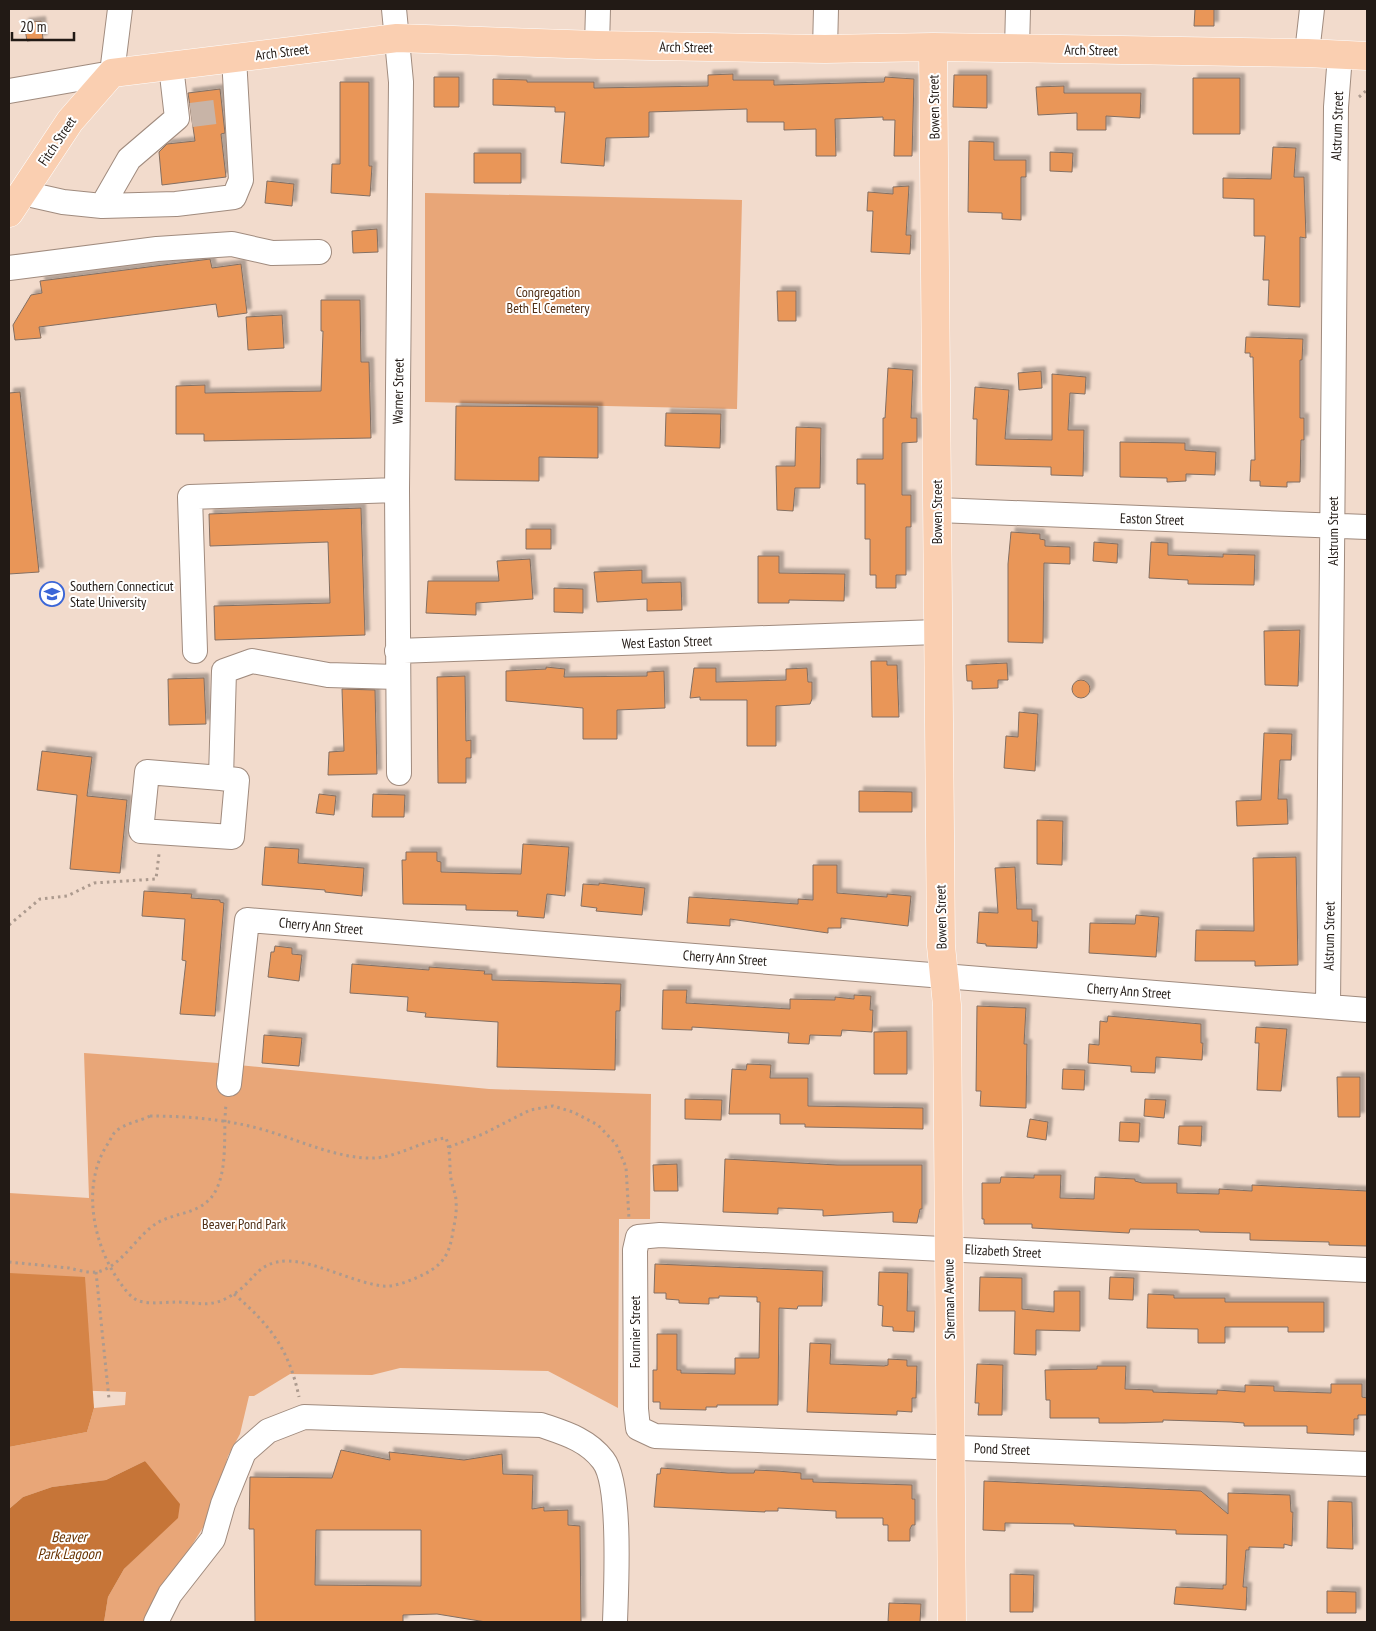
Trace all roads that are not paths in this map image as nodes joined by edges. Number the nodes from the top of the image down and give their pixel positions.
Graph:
1 (120, 9) edge
2 (394, 9) edge
3 (598, 9) edge
4 (826, 9) edge
5 (1018, 9) edge
6 (1312, 9) edge
7 (397, 38) junction
8 (597, 45) junction
9 (933, 47) junction
10 (1017, 49) junction
11 (825, 50) junction
12 (1307, 53) junction
13 (1340, 55) junction
14 (1367, 56) edge
15 (234, 58) junction
16 (172, 66) junction
17 (112, 73) junction
18 (9, 91) edge
19 (16, 203) edge
20 (102, 206) junction
21 (319, 252) dead end
22 (9, 268) edge
23 (397, 490) junction
24 (938, 510) junction
25 (1333, 526) junction
26 (1367, 527) edge
27 (937, 632) junction
28 (397, 652) junction
29 (230, 667) junction
30 (397, 677) junction
31 (399, 773) dead end
32 (220, 778) junction
33 (945, 976) junction
34 (1328, 1007) junction
35 (1367, 1010) edge
36 (229, 1084) dead end
37 (638, 1237) joint
38 (948, 1248) junction
39 (1367, 1270) edge
40 (638, 1428) joint
41 (951, 1447) junction
42 (1367, 1464) edge
43 (156, 1622) edge
44 (616, 1622) edge
45 (952, 1622) edge

1 - 17 street
2 - 7 street, Warner Street
3 - 8 street
4 - 11 street
5 - 10 street
6 - 12 street
7 - 8 main road, Arch Street
7 - 15 main road, Arch Street
7 - 23 street, Warner Street
8 - 11 main road, Arch Street
9 - 10 main road, Arch Street
9 - 11 main road, Arch Street
9 - 24 main road, Bowen Street
10 - 12 main road, Arch Street
12 - 13 main road, Arch Street
13 - 14 main road, Arch Street
13 - 25 street, Alstrum Street
15 - 16 main road, Arch Street
15 - 20 street
16 - 17 main road, Arch Street
16 - 20 street
17 - 18 street, Arch Street
17 - 19 main road, Fitch Street
19 - 20 street
21 - 22 street
23 - 28 street, Warner Street
23 - 29 street
24 - 25 street, Easton Street
24 - 27 main road, Bowen Street
25 - 26 street, Easton Street
25 - 34 street, Alstrum Street
27 - 28 street, West Easton Street
27 - 33 main road, Bowen Street
28 - 30 street, Warner Street
29 - 30 street
29 - 32 street
30 - 31 street, Warner Street
32 - 32 street
33 - 34 street, Cherry Ann Street
33 - 36 street, Cherry Ann Street
33 - 38 main road, Sherman Avenue
34 - 35 street, Cherry Ann Street
37 - 38 street, Elizabeth Street
37 - 40 street, Fournier Street
38 - 39 street, Elizabeth Street
38 - 41 main road, Sherman Avenue
40 - 41 street, Pond Street
41 - 42 street, Pond Street
41 - 45 main road, Sherman Avenue
43 - 44 street

